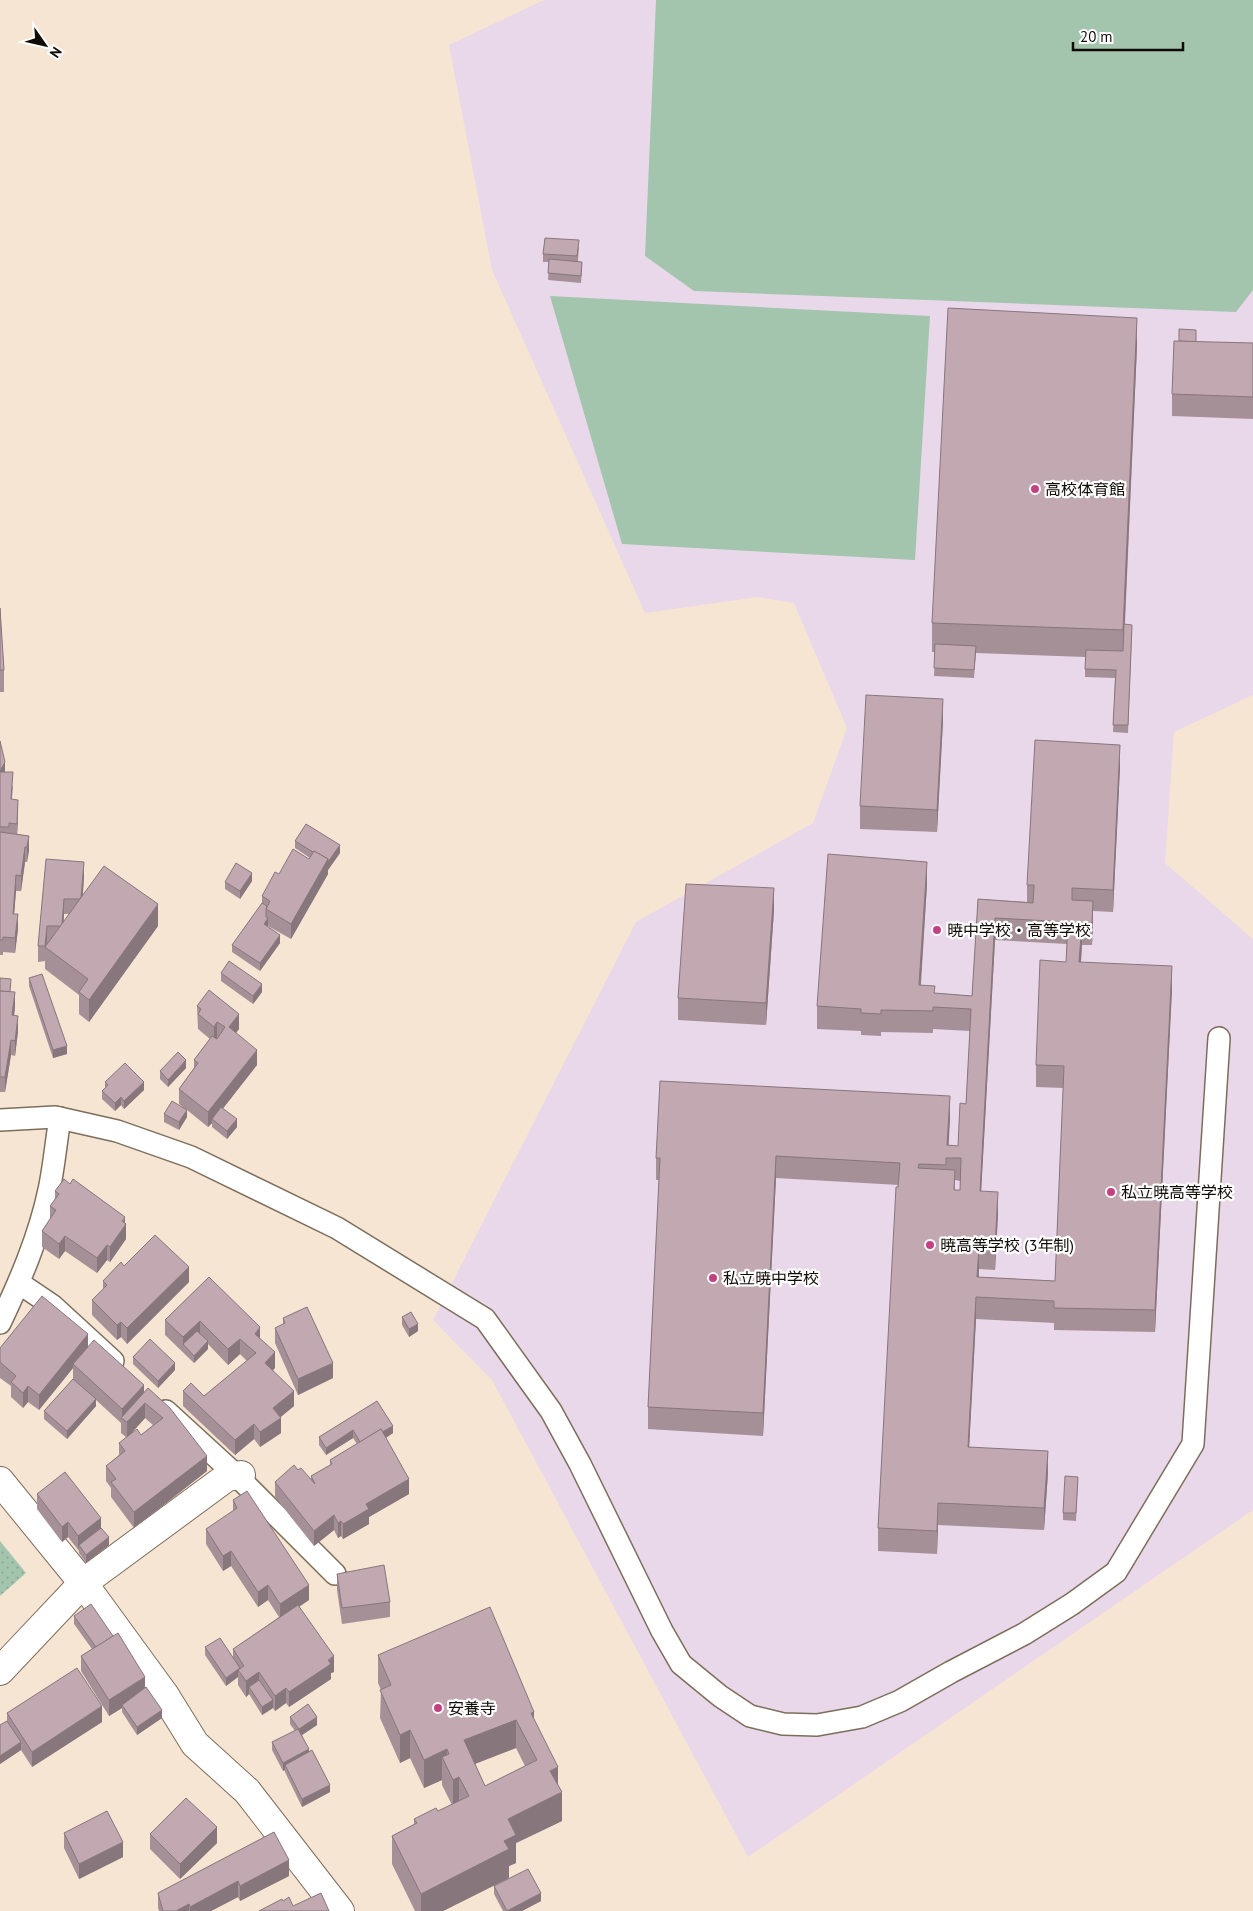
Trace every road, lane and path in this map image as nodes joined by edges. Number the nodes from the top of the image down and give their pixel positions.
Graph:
1 (1219, 1038) dead end
2 (60, 1118) junction
3 (0, 1120) edge
4 (19, 1284) junction
5 (0, 1323) edge
6 (126, 1374) edge
7 (156, 1401) edge
8 (238, 1475) junction
9 (0, 1481) edge
10 (334, 1574) dead end
11 (83, 1583) junction
12 (0, 1671) edge
13 (340, 1911) edge

1 - 2 lane
2 - 3 lane
2 - 4 lane
4 - 5 lane
4 - 6 lane
7 - 8 lane
8 - 10 lane
8 - 11 street
9 - 11 street
11 - 12 street
11 - 13 street

